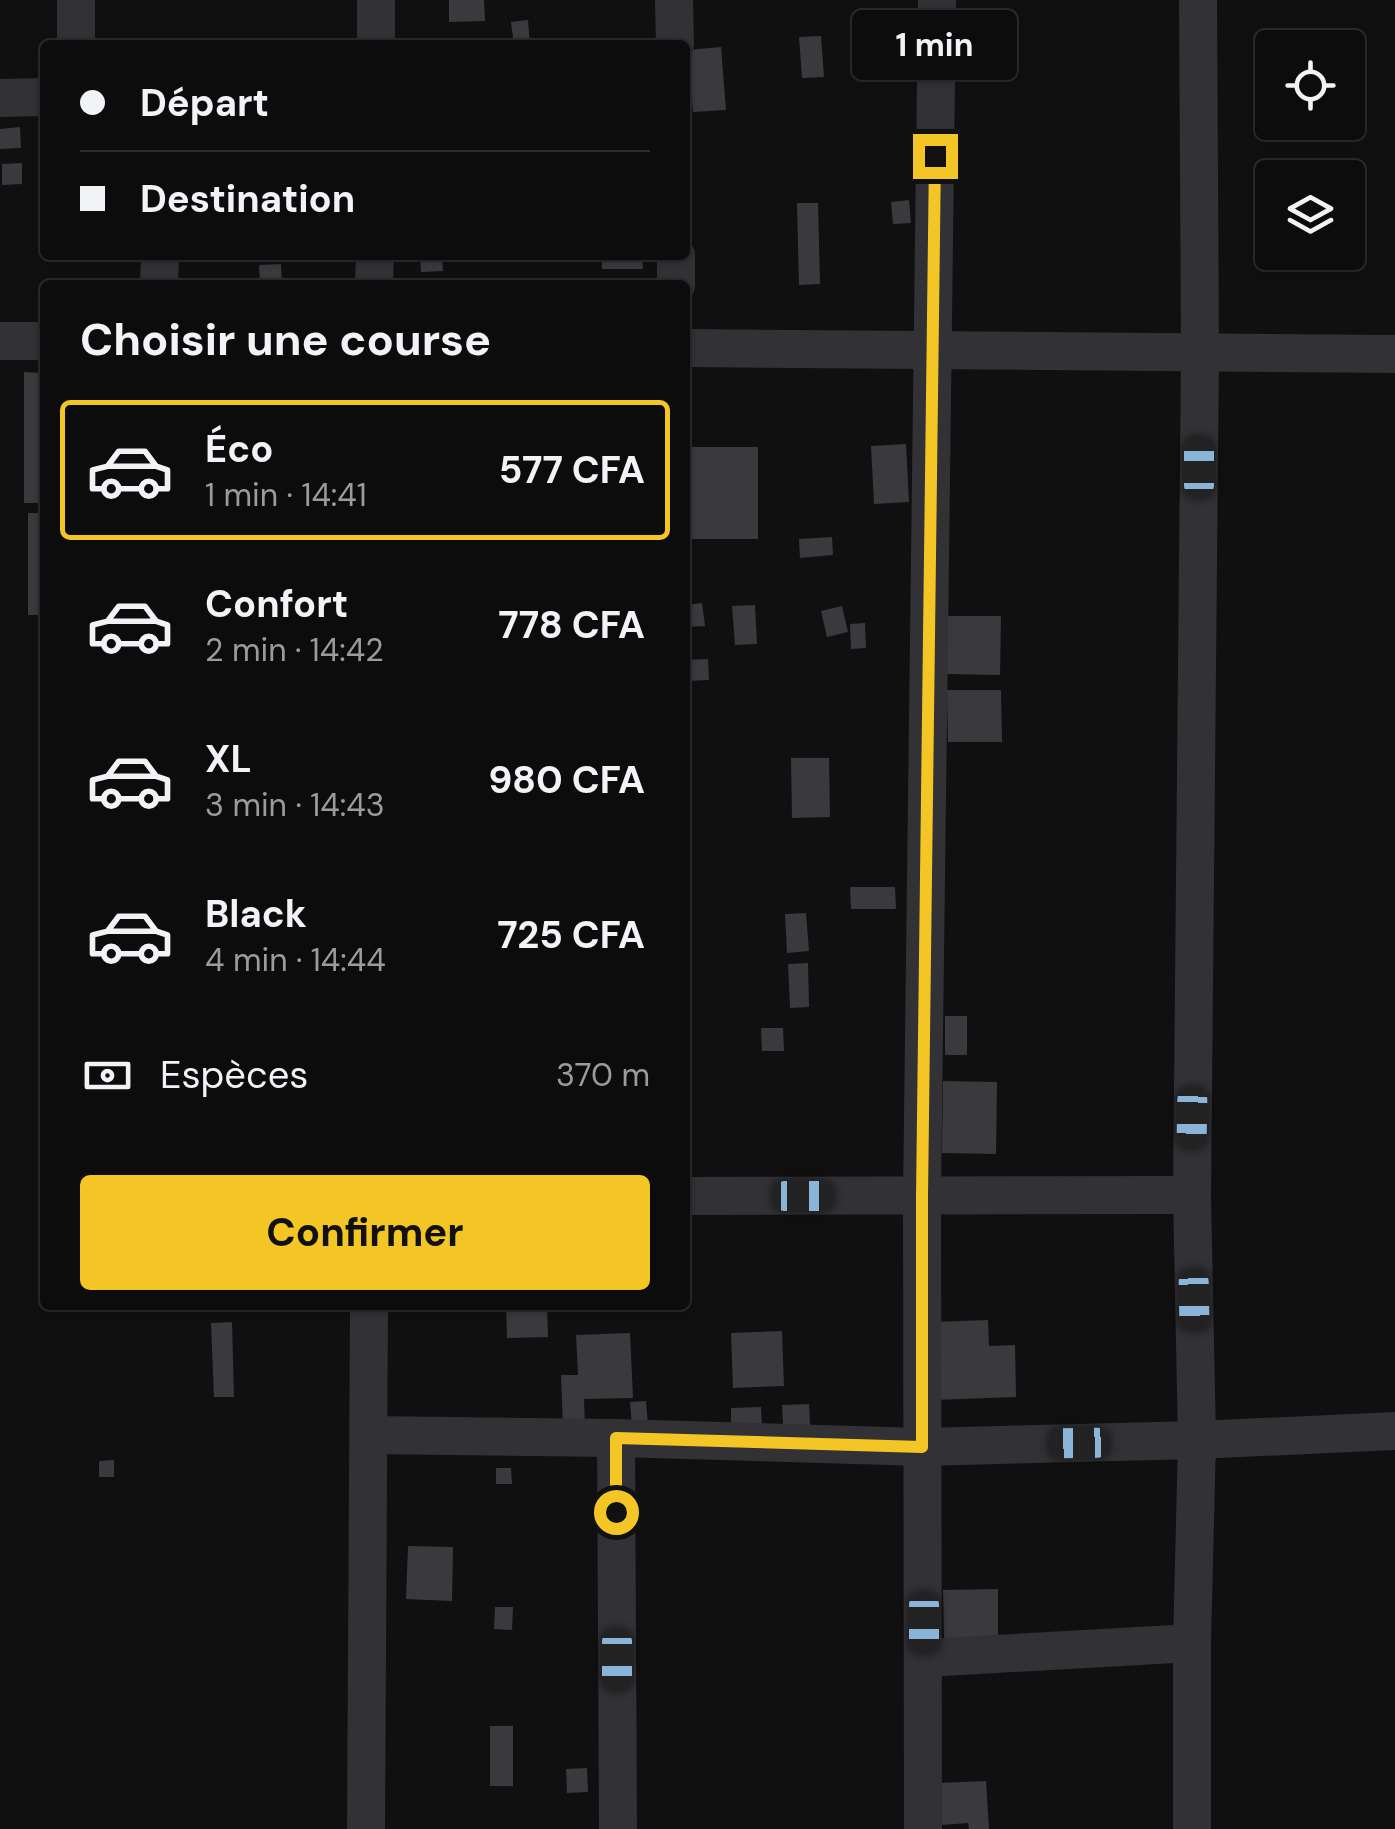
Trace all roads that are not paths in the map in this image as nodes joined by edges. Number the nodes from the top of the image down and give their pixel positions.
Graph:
1 (76, 0) edge
2 (376, 0) edge
3 (674, 0) edge
4 (937, 0) edge
5 (1198, 0) edge
6 (76, 40) edge
7 (376, 40) edge
8 (674, 40) edge
9 (0, 98) edge
10 (40, 98) edge
11 (0, 341) edge
12 (40, 342) edge
13 (690, 348) edge
14 (932, 350) junction
15 (1200, 352) junction
16 (1395, 354) edge
17 (1192, 1195) junction
18 (690, 1196) edge
19 (922, 1197) junction
20 (369, 1310) edge
21 (1395, 1431) edge
22 (368, 1435) junction
23 (616, 1438) junction
24 (1197, 1440) junction
25 (922, 1447) junction
26 (1192, 1643) junction
27 (924, 1658) junction
28 (366, 1829) edge
29 (618, 1829) edge
30 (924, 1829) edge
31 (1192, 1829) edge

1 - 6 street
2 - 7 street
3 - 8 street
4 - 14 street
5 - 15 street
9 - 10 street
11 - 12 street
13 - 14 street
14 - 15 street
14 - 19 street
15 - 16 street
15 - 17 street
17 - 19 street
17 - 24 street
18 - 19 street
19 - 25 street
20 - 22 street
21 - 24 street
22 - 23 street
22 - 28 street
23 - 25 street
23 - 29 street
24 - 25 street
24 - 26 street
25 - 27 street
26 - 27 street
26 - 31 street
27 - 30 street

